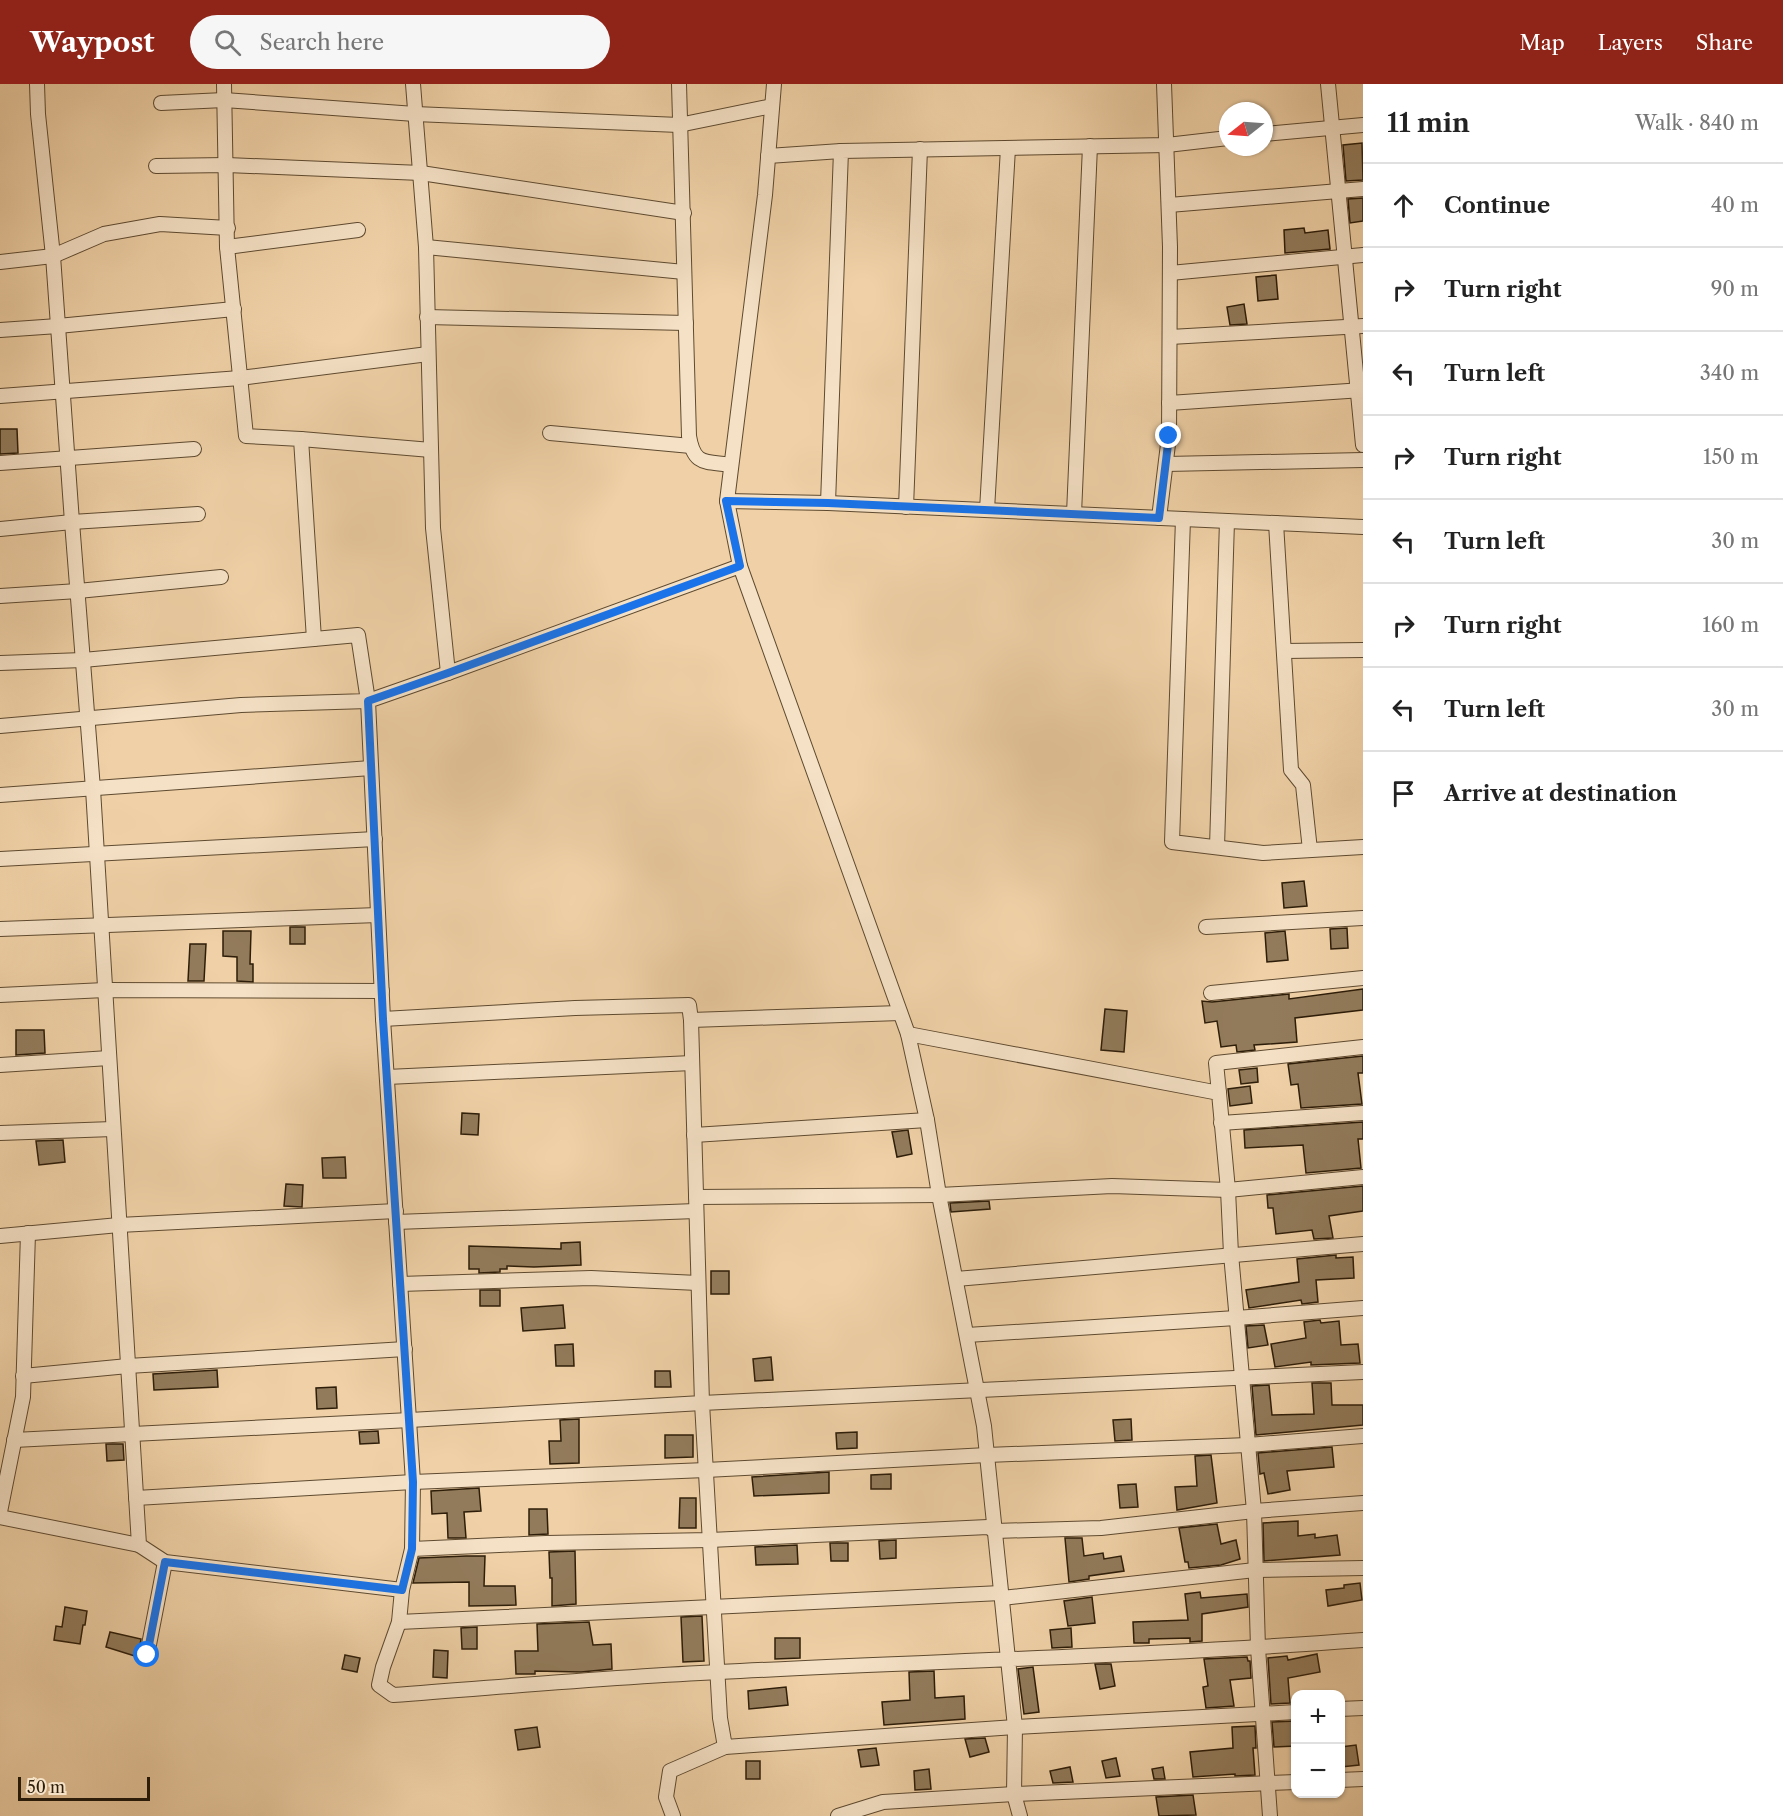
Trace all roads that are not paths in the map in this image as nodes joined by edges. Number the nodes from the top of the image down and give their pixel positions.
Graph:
1 (37, 84) edge
2 (224, 84) edge
3 (413, 84) edge
4 (679, 84) edge
5 (774, 84) edge
6 (1164, 84) edge
7 (1328, 84) edge
8 (224, 100) junction
9 (161, 103) dead end
10 (772, 106) junction
11 (416, 114) junction
12 (679, 125) junction
13 (1363, 125) edge
14 (1332, 126) junction
15 (1273, 133) edge
16 (1219, 139) edge
17 (1167, 145) junction
18 (1089, 146) junction
19 (1008, 148) junction
20 (920, 149) junction
21 (841, 151) junction
22 (768, 156) junction
23 (227, 165) junction
24 (156, 166) dead end
25 (421, 172) junction
26 (1363, 189) edge
27 (1339, 191) junction
28 (1169, 205) junction
29 (684, 213) junction
30 (228, 228) junction
31 (358, 230) dead end
32 (227, 247) junction
33 (426, 247) junction
34 (1363, 255) edge
35 (53, 256) junction
36 (1345, 256) junction
37 (0, 262) edge
38 (684, 272) junction
39 (1170, 273) junction
40 (234, 309) junction
41 (427, 317) junction
42 (686, 323) junction
43 (58, 326) junction
44 (1357, 326) edge
45 (0, 330) edge
46 (1170, 337) junction
47 (428, 354) junction
48 (240, 378) junction
49 (1360, 390) edge
50 (63, 393) junction
51 (0, 396) edge
52 (1169, 403) junction
53 (550, 433) dead end
54 (301, 440) junction
55 (1363, 445) edge
56 (691, 447) junction
57 (194, 449) dead end
58 (431, 450) junction
59 (67, 457) junction
60 (1363, 460) edge
61 (0, 464) edge
62 (1166, 464) junction
63 (731, 465) junction
64 (726, 501) junction
65 (828, 503) junction
66 (906, 507) junction
67 (987, 510) junction
68 (198, 514) dead end
69 (1074, 514) junction
70 (1159, 518) junction
71 (1183, 519) junction
72 (1227, 521) junction
73 (72, 522) junction
74 (1276, 523) junction
75 (1363, 527) edge
76 (0, 529) edge
77 (740, 566) junction
78 (221, 577) dead end
79 (78, 591) junction
80 (0, 596) edge
81 (314, 639) junction
82 (1363, 650) edge
83 (1284, 651) junction
84 (83, 660) junction
85 (0, 663) edge
86 (448, 673) junction
87 (368, 701) junction
88 (87, 718) junction
89 (0, 726) edge
90 (371, 768) junction
91 (93, 789) junction
92 (0, 795) edge
93 (375, 839) junction
94 (1217, 847) junction
95 (1363, 847) edge
96 (1310, 850) junction
97 (97, 853) junction
98 (0, 859) edge
99 (378, 915) junction
100 (1363, 918) edge
101 (101, 925) junction
102 (1206, 927) dead end
103 (0, 929) edge
104 (1363, 978) edge
105 (105, 990) junction
106 (382, 991) junction
107 (1211, 993) dead end
108 (0, 995) edge
109 (900, 1013) junction
110 (383, 1019) junction
111 (691, 1020) junction
112 (908, 1034) junction
113 (1363, 1047) edge
114 (109, 1058) junction
115 (692, 1063) junction
116 (0, 1065) edge
117 (387, 1077) junction
118 (1219, 1093) junction
119 (1363, 1113) edge
120 (927, 1120) junction
121 (1221, 1123) junction
122 (113, 1129) junction
123 (0, 1133) edge
124 (694, 1135) junction
125 (1363, 1177) edge
126 (1228, 1190) junction
127 (939, 1195) junction
128 (696, 1197) junction
129 (696, 1211) junction
130 (396, 1216) junction
131 (119, 1225) junction
132 (28, 1233) junction
133 (0, 1236) edge
134 (1363, 1244) edge
135 (1231, 1254) junction
136 (956, 1279) junction
137 (698, 1283) junction
138 (400, 1284) junction
139 (1363, 1308) edge
140 (1236, 1318) junction
141 (967, 1335) junction
142 (405, 1349) junction
143 (128, 1366) junction
144 (1363, 1372) edge
145 (23, 1376) junction
146 (1241, 1377) junction
147 (977, 1389) junction
148 (702, 1403) junction
149 (410, 1420) junction
150 (133, 1435) junction
151 (1363, 1436) edge
152 (1248, 1445) junction
153 (9, 1447) edge
154 (987, 1455) junction
155 (706, 1470) junction
156 (413, 1482) junction
157 (136, 1498) junction
158 (1363, 1503) edge
159 (1254, 1511) junction
160 (0, 1512) edge
161 (0, 1517) edge
162 (995, 1531) junction
163 (710, 1540) junction
164 (139, 1545) junction
165 (412, 1549) junction
166 (165, 1562) junction
167 (1363, 1568) edge
168 (1255, 1570) junction
169 (402, 1590) junction
170 (1001, 1595) junction
171 (714, 1608) junction
172 (399, 1622) junction
173 (1363, 1640) edge
174 (1258, 1648) junction
175 (147, 1655) dead end
176 (1007, 1660) junction
177 (717, 1672) junction
178 (1363, 1708) edge
179 (1345, 1709) edge
180 (1291, 1712) edge
181 (1263, 1714) junction
182 (1015, 1727) junction
183 (725, 1747) junction
184 (1363, 1779) edge
185 (1345, 1780) edge
186 (1291, 1782) edge
187 (1267, 1784) junction
188 (1014, 1794) junction
189 (673, 1816) edge
190 (839, 1816) edge
191 (1020, 1816) edge
192 (1270, 1816) edge

1 - 35 street
2 - 8 street
3 - 11 street
4 - 12 street
5 - 10 street
6 - 17 street
7 - 14 street
8 - 9 street
8 - 11 street
8 - 23 street
10 - 12 street
10 - 22 street
11 - 12 street
11 - 25 street
12 - 29 street
13 - 14 street
14 - 15 street
14 - 27 street
16 - 17 street
17 - 18 street
17 - 28 street
18 - 19 street
18 - 69 street
19 - 20 street
19 - 67 street
20 - 21 street
20 - 66 street
21 - 22 street
21 - 65 street
22 - 63 street
23 - 24 street
23 - 25 street
23 - 30 street
25 - 29 street
25 - 33 street
26 - 27 street
27 - 28 street
27 - 36 street
28 - 39 street
29 - 38 street
30 - 32 street
30 - 35 street
31 - 32 street
32 - 40 street
33 - 38 street
33 - 41 street
34 - 36 street
35 - 37 street
35 - 43 street
36 - 39 street
36 - 44 street
38 - 42 street
39 - 46 street
40 - 43 street
40 - 48 street
41 - 42 street
41 - 47 street
42 - 56 street
43 - 45 street
43 - 50 street
44 - 46 street
44 - 49 street
46 - 52 street
47 - 48 street
47 - 58 street
48 - 50 street
48 - 54 street
49 - 52 street
49 - 55 street
50 - 51 street
50 - 59 street
52 - 62 street
53 - 56 street
54 - 58 street
54 - 81 street
56 - 63 street
57 - 59 street
58 - 86 street
59 - 61 street
59 - 73 street
60 - 62 street
62 - 70 street
63 - 64 street
64 - 65 street
64 - 77 street
65 - 66 street
66 - 67 street
67 - 69 street
68 - 73 street
69 - 70 street
70 - 71 street
71 - 72 street
71 - 94 street
72 - 74 street
72 - 94 street
73 - 76 street
73 - 79 street
74 - 75 street
74 - 83 street
77 - 86 street
77 - 109 street
78 - 79 street
79 - 80 street
79 - 84 street
81 - 84 street
81 - 87 street
82 - 83 street
83 - 96 street
84 - 85 street
84 - 88 street
86 - 87 street
87 - 88 street
87 - 90 street
88 - 89 street
88 - 91 street
90 - 91 street
90 - 93 street
91 - 92 street
91 - 97 street
93 - 97 street
93 - 99 street
94 - 96 street
95 - 96 street
97 - 98 street
97 - 101 street
99 - 101 street
99 - 106 street
100 - 102 street
101 - 103 street
101 - 105 street
104 - 107 street
105 - 106 street
105 - 108 street
105 - 114 street
106 - 110 street
109 - 111 street
109 - 112 street
110 - 111 street
110 - 117 street
111 - 115 street
112 - 118 street
112 - 120 street
113 - 118 street
114 - 116 street
114 - 122 street
115 - 117 street
115 - 124 street
117 - 130 street
118 - 121 street
119 - 121 street
120 - 124 street
120 - 127 street
121 - 126 street
122 - 123 street
122 - 131 street
124 - 128 street
125 - 126 street
126 - 127 street
126 - 135 street
127 - 128 street
127 - 136 street
128 - 129 street
129 - 130 street
129 - 137 street
130 - 131 street
130 - 138 street
131 - 132 street
131 - 143 street
132 - 133 street
132 - 145 street
134 - 135 street
135 - 136 street
135 - 140 street
136 - 141 street
137 - 138 street
137 - 148 street
138 - 142 street
139 - 140 street
140 - 141 street
140 - 146 street
141 - 147 street
142 - 143 street
142 - 149 street
143 - 145 street
143 - 150 street
144 - 146 street
145 - 153 street
146 - 147 street
146 - 152 street
147 - 148 street
147 - 154 street
148 - 149 street
148 - 155 street
149 - 150 street
149 - 156 street
150 - 153 street
150 - 157 street
151 - 152 street
152 - 154 street
152 - 159 street
153 - 160 street
154 - 155 street
154 - 162 street
155 - 156 street
155 - 163 street
156 - 157 street
156 - 165 street
157 - 164 street
158 - 159 street
159 - 162 street
159 - 168 street
161 - 164 street
162 - 163 street
162 - 170 street
163 - 165 street
163 - 171 street
164 - 166 street
165 - 169 street
166 - 169 street
166 - 175 street
167 - 168 street
168 - 170 street
168 - 174 street
169 - 172 street
170 - 171 street
170 - 176 street
171 - 172 street
171 - 177 street
172 - 177 street
173 - 174 street
174 - 176 street
174 - 181 street
176 - 177 street
176 - 182 street
177 - 183 street
178 - 179 street
180 - 181 street
181 - 182 street
181 - 187 street
182 - 183 street
182 - 188 street
183 - 189 street
184 - 185 street
186 - 187 street
187 - 188 street
187 - 192 street
188 - 190 street
188 - 191 street

